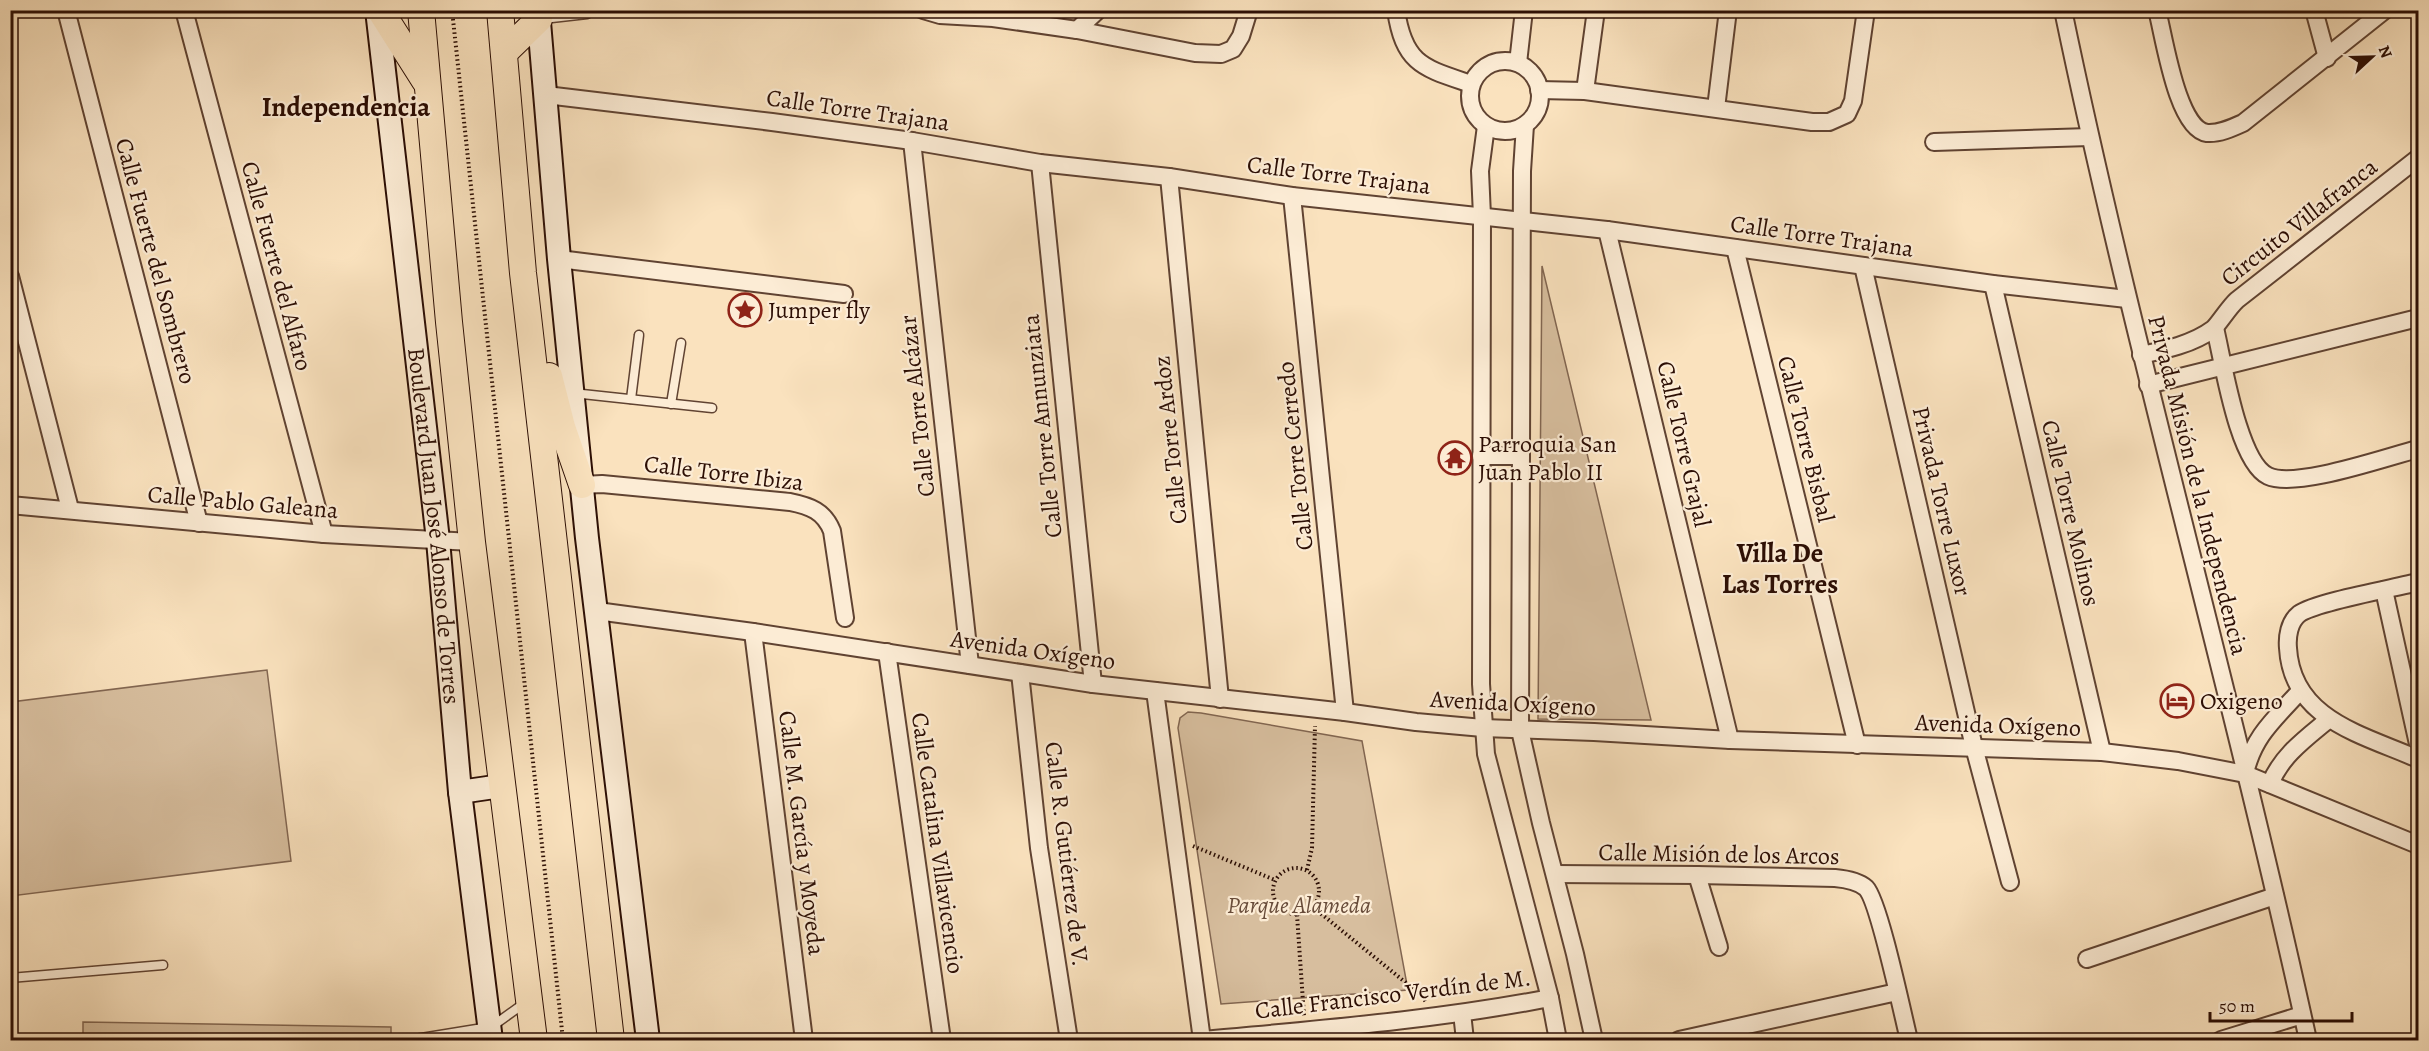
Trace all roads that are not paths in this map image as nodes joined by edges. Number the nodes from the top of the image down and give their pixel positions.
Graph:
1 (66, 10) edge
2 (184, 10) edge
3 (378, 10) edge
4 (421, 10) edge
5 (500, 10) edge
6 (594, 10) edge
7 (923, 10) edge
8 (1098, 10) edge
9 (1249, 10) edge
10 (1396, 10) edge
11 (1524, 10) edge
12 (1596, 10) edge
13 (1728, 10) edge
14 (1866, 10) edge
15 (2063, 10) edge
16 (2157, 10) edge
17 (2314, 10) edge
18 (2385, 10) edge
19 (989, 14) edge
20 (539, 15) edge
21 (1077, 30) junction
22 (504, 54) junction
23 (2327, 58) junction
24 (1518, 63) junction
25 (1471, 84) junction
26 (428, 86) junction
27 (1539, 90) junction
28 (1585, 91) junction
29 (546, 95) junction
30 (1716, 108) junction
31 (1525, 124) junction
32 (1486, 126) junction
33 (2090, 137) junction
34 (912, 141) junction
35 (1934, 142) dead end
36 (2418, 158) edge
37 (1040, 162) junction
38 (1169, 177) junction
39 (1292, 196) junction
40 (1482, 216) junction
41 (1524, 220) junction
42 (1607, 230) junction
43 (1735, 248) junction
44 (559, 259) junction
45 (1863, 266) junction
46 (523, 273) junction
47 (10, 276) edge
48 (1993, 284) junction
49 (844, 294) dead end
50 (2127, 299) junction
51 (2418, 318) edge
52 (2215, 328) junction
53 (639, 335) dead end
54 (681, 343) dead end
55 (2141, 355) junction
56 (2224, 365) junction
57 (2148, 385) junction
58 (573, 393) junction
59 (631, 399) junction
60 (670, 404) junction
61 (712, 408) dead end
62 (2418, 449) edge
63 (1481, 456) junction
64 (1521, 456) junction
65 (582, 485) junction
66 (10, 505) edge
67 (70, 509) junction
68 (199, 523) junction
69 (324, 534) junction
70 (438, 540) junction
71 (472, 542) junction
72 (2418, 582) edge
73 (2384, 590) junction
74 (597, 611) junction
75 (845, 618) dead end
76 (483, 628) junction
77 (753, 632) junction
78 (446, 634) junction
79 (887, 652) junction
80 (970, 665) junction
81 (1020, 673) junction
82 (1093, 684) junction
83 (1155, 691) junction
84 (2300, 691) junction
85 (1220, 699) junction
86 (1345, 712) junction
87 (2329, 719) junction
88 (1483, 728) junction
89 (1520, 730) junction
90 (1730, 740) junction
91 (2418, 744) edge
92 (1857, 745) junction
93 (1974, 747) junction
94 (2102, 752) junction
95 (2418, 759) edge
96 (2245, 774) junction
97 (2270, 784) junction
98 (501, 786) junction
99 (460, 792) junction
100 (2418, 845) edge
101 (1555, 874) junction
102 (1697, 875) junction
103 (2010, 882) dead end
104 (2275, 896) junction
105 (1719, 947) dead end
106 (2087, 959) dead end
107 (163, 965) dead end
108 (10, 978) edge
109 (1897, 992) junction
110 (1550, 998) junction
111 (529, 1000) junction
112 (1462, 1013) junction
113 (2302, 1015) junction
114 (1331, 1034) edge
115 (484, 1036) edge
116 (409, 1041) edge
117 (534, 1041) edge
118 (612, 1041) edge
119 (648, 1041) edge
120 (804, 1041) edge
121 (942, 1041) edge
122 (1069, 1041) edge
123 (1204, 1041) edge
124 (1465, 1041) edge
125 (1558, 1041) edge
126 (1594, 1041) edge
127 (1680, 1041) edge
128 (1909, 1041) edge
129 (2221, 1041) edge
130 (2308, 1041) edge

1 - 68 street, Calle Fuerte del Sombrero
2 - 69 street, Calle Fuerte del Alfaro
3 - 26 main road
3 - 70 street, Boulevard Juan José Alonso de Torres
4 - 26 main road, Boulevard Juan José Alonso de Torres
5 - 22 main road
6 - 20 lane
7 - 19 street
8 - 21 street
9 - 21 street
10 - 25 street
11 - 24 street
12 - 28 street
13 - 30 street
14 - 30 street
15 - 33 street, Privada Misión de la Independencia
16 - 23 street
17 - 23 street
18 - 23 street
19 - 21 street
20 - 22 main road
20 - 29 street
22 - 46 main road
24 - 25 street
24 - 27 street
25 - 32 street
26 - 71 main road, Boulevard Juan José Alonso de Torres
27 - 28 street
27 - 31 street
28 - 30 street
29 - 34 street, Calle Torre Trajana
29 - 44 street
31 - 32 street
31 - 41 street
32 - 40 street
33 - 35 street
33 - 50 street, Privada Misión de la Independencia
34 - 37 street, Calle Torre Trajana
34 - 80 street, Calle Torre Alcázar
36 - 52 street, Circuito Villafranca
37 - 38 street, Calle Torre Trajana
37 - 82 street, Calle Torre Annunziata
38 - 39 street, Calle Torre Trajana
38 - 85 street, Calle Torre Ardoz
39 - 40 street, Calle Torre Trajana
39 - 86 street, Calle Torre Cerredo
40 - 41 street, Calle Torre Trajana
40 - 63 street
41 - 42 street, Calle Torre Trajana
41 - 64 street
42 - 43 street, Calle Torre Trajana
42 - 90 street, Calle Torre Grajal
43 - 45 street, Calle Torre Trajana
43 - 92 street, Calle Torre Bisbal
44 - 49 street
44 - 58 street
45 - 48 street, Calle Torre Trajana
45 - 93 street, Privada Torre Luxor
46 - 65 main road
46 - 118 main road
47 - 67 street
48 - 50 street, Calle Torre Trajana
48 - 94 street, Calle Torre Molinos
50 - 55 street, Privada Misión de la Independencia
51 - 56 street
52 - 55 street, Circuito Villafranca
52 - 56 street
53 - 59 lane
54 - 60 lane
55 - 57 street, Privada Misión de la Independencia
56 - 57 street
56 - 62 street
57 - 96 street, Privada Misión de la Independencia
58 - 59 lane
58 - 65 street
59 - 60 lane
60 - 61 lane
63 - 64 street
63 - 88 street
64 - 89 street
65 - 74 street
65 - 75 street, Calle Torre Ibiza
66 - 67 street, Calle Pablo Galeana
67 - 68 street, Calle Pablo Galeana
68 - 69 street, Calle Pablo Galeana
69 - 70 street, Calle Pablo Galeana
70 - 71 street, Calle Pablo Galeana
70 - 78 street, Boulevard Juan José Alonso de Torres
71 - 76 main road, Boulevard Juan José Alonso de Torres
72 - 73 street
73 - 84 street
73 - 91 street
74 - 77 street, Avenida Oxígeno
74 - 119 street
76 - 78 street
76 - 98 main road, Boulevard Juan José Alonso de Torres
77 - 79 street, Avenida Oxígeno
77 - 120 street, Calle M. García y Moyeda
78 - 99 street, Boulevard Juan José Alonso de Torres
79 - 80 street, Avenida Oxígeno
79 - 121 street, Calle Catalina Villavicencio
80 - 81 street, Avenida Oxígeno
81 - 82 street, Avenida Oxígeno
81 - 122 street, Calle R. Gutiérrez de V.
82 - 83 street, Avenida Oxígeno
83 - 85 street, Avenida Oxígeno
83 - 123 street
84 - 87 street
84 - 96 street
85 - 86 street, Avenida Oxígeno
86 - 88 street, Avenida Oxígeno
87 - 95 street
87 - 97 street
88 - 89 street, Avenida Oxígeno
88 - 110 street
89 - 90 street, Avenida Oxígeno
89 - 101 street
90 - 92 street, Avenida Oxígeno
92 - 93 street, Avenida Oxígeno
93 - 94 street, Avenida Oxígeno
93 - 103 street, Privada Torre Luxor
94 - 96 street, Avenida Oxígeno
96 - 97 street, Avenida Oxígeno
96 - 104 street, Privada Misión de la Independencia
97 - 100 street, Avenida Oxígeno
98 - 99 street
98 - 111 main road, Boulevard Juan José Alonso de Torres
99 - 115 street, Boulevard Juan José Alonso de Torres
101 - 102 street, Calle Misión de los Arcos
101 - 126 street
102 - 105 street
102 - 109 street, Calle Misión de los Arcos
104 - 106 street
104 - 113 street, Privada Misión de la Independencia
107 - 108 lane
109 - 127 street
109 - 128 street, Calle Misión de los Arcos
110 - 112 street, Calle Francisco Verdín de M.
110 - 125 street
111 - 115 lane
111 - 117 main road, Boulevard Juan José Alonso de Torres
112 - 114 street, Calle Francisco Verdín de M.
112 - 124 street
113 - 129 street
113 - 130 street, Privada Misión de la Independencia
114 - 123 street, Calle Francisco Verdín de M.
115 - 116 lane

